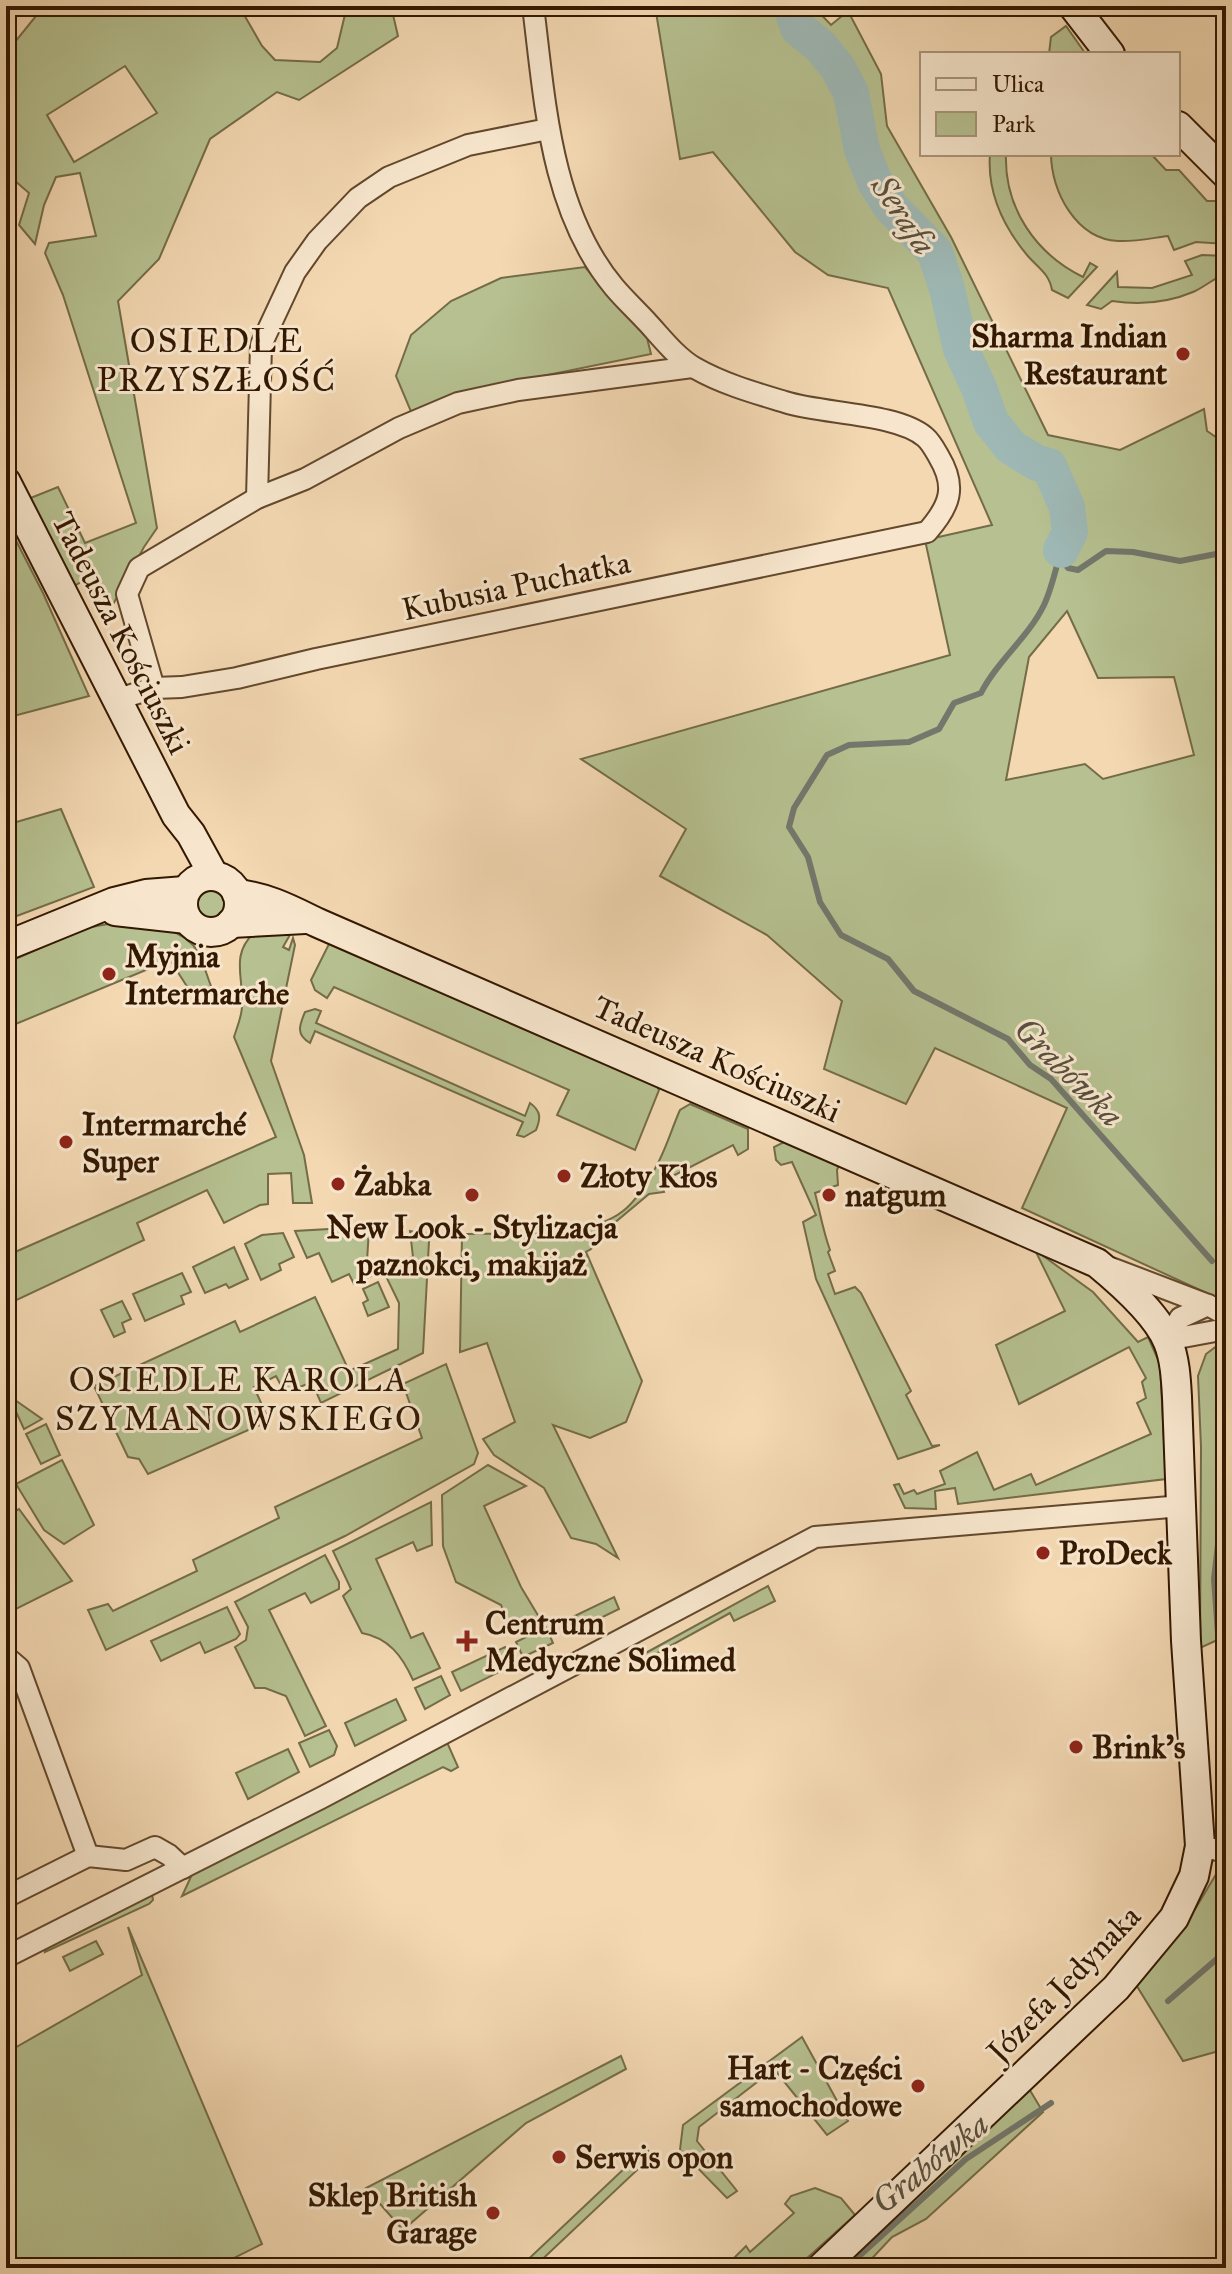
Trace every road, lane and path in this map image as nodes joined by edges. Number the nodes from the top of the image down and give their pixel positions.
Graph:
1 (533, 6) edge
2 (1073, 6) edge
3 (1108, 52) edge
4 (1180, 128) edge
5 (548, 129) junction
6 (1226, 174) edge
7 (692, 367) junction
8 (6, 482) edge
9 (257, 498) junction
10 (154, 688) junction
11 (118, 699) junction
12 (194, 893) junction
13 (237, 894) junction
14 (310, 919) junction
15 (231, 923) junction
16 (6, 946) edge
17 (1097, 1263) junction
18 (1217, 1310) edge
19 (1226, 1329) edge
20 (1167, 1340) junction
21 (1182, 1506) junction
22 (6, 1657) edge
23 (1213, 1849) edge
24 (88, 1856) junction
25 (183, 1868) junction
26 (6, 1897) edge
27 (6, 1957) edge
28 (821, 2268) edge

1 - 5 street
2 - 3 street
4 - 6 street
5 - 7 street
5 - 9 street
7 - 9 street
7 - 10 street, Kubusia Puchatka
8 - 11 street, Tadeusza Kościuszki
9 - 10 street
10 - 11 street, Kubusia Puchatka
11 - 12 street, Tadeusza Kościuszki
12 - 13 street
12 - 15 street
12 - 16 street
13 - 14 street, Tadeusza Kościuszki
13 - 15 street
14 - 15 street, Tadeusza Kościuszki
14 - 17 street, Tadeusza Kościuszki
17 - 18 street, Tadeusza Kościuszki
17 - 20 street, Tadeusza Kościuszki
18 - 20 street, Tadeusza Kościuszki
19 - 20 street
20 - 21 street, Józefa Jedynaka
21 - 23 street, Józefa Jedynaka
21 - 25 street
22 - 24 street
23 - 28 street, Józefa Jedynaka
24 - 25 street
24 - 26 street
25 - 27 street

